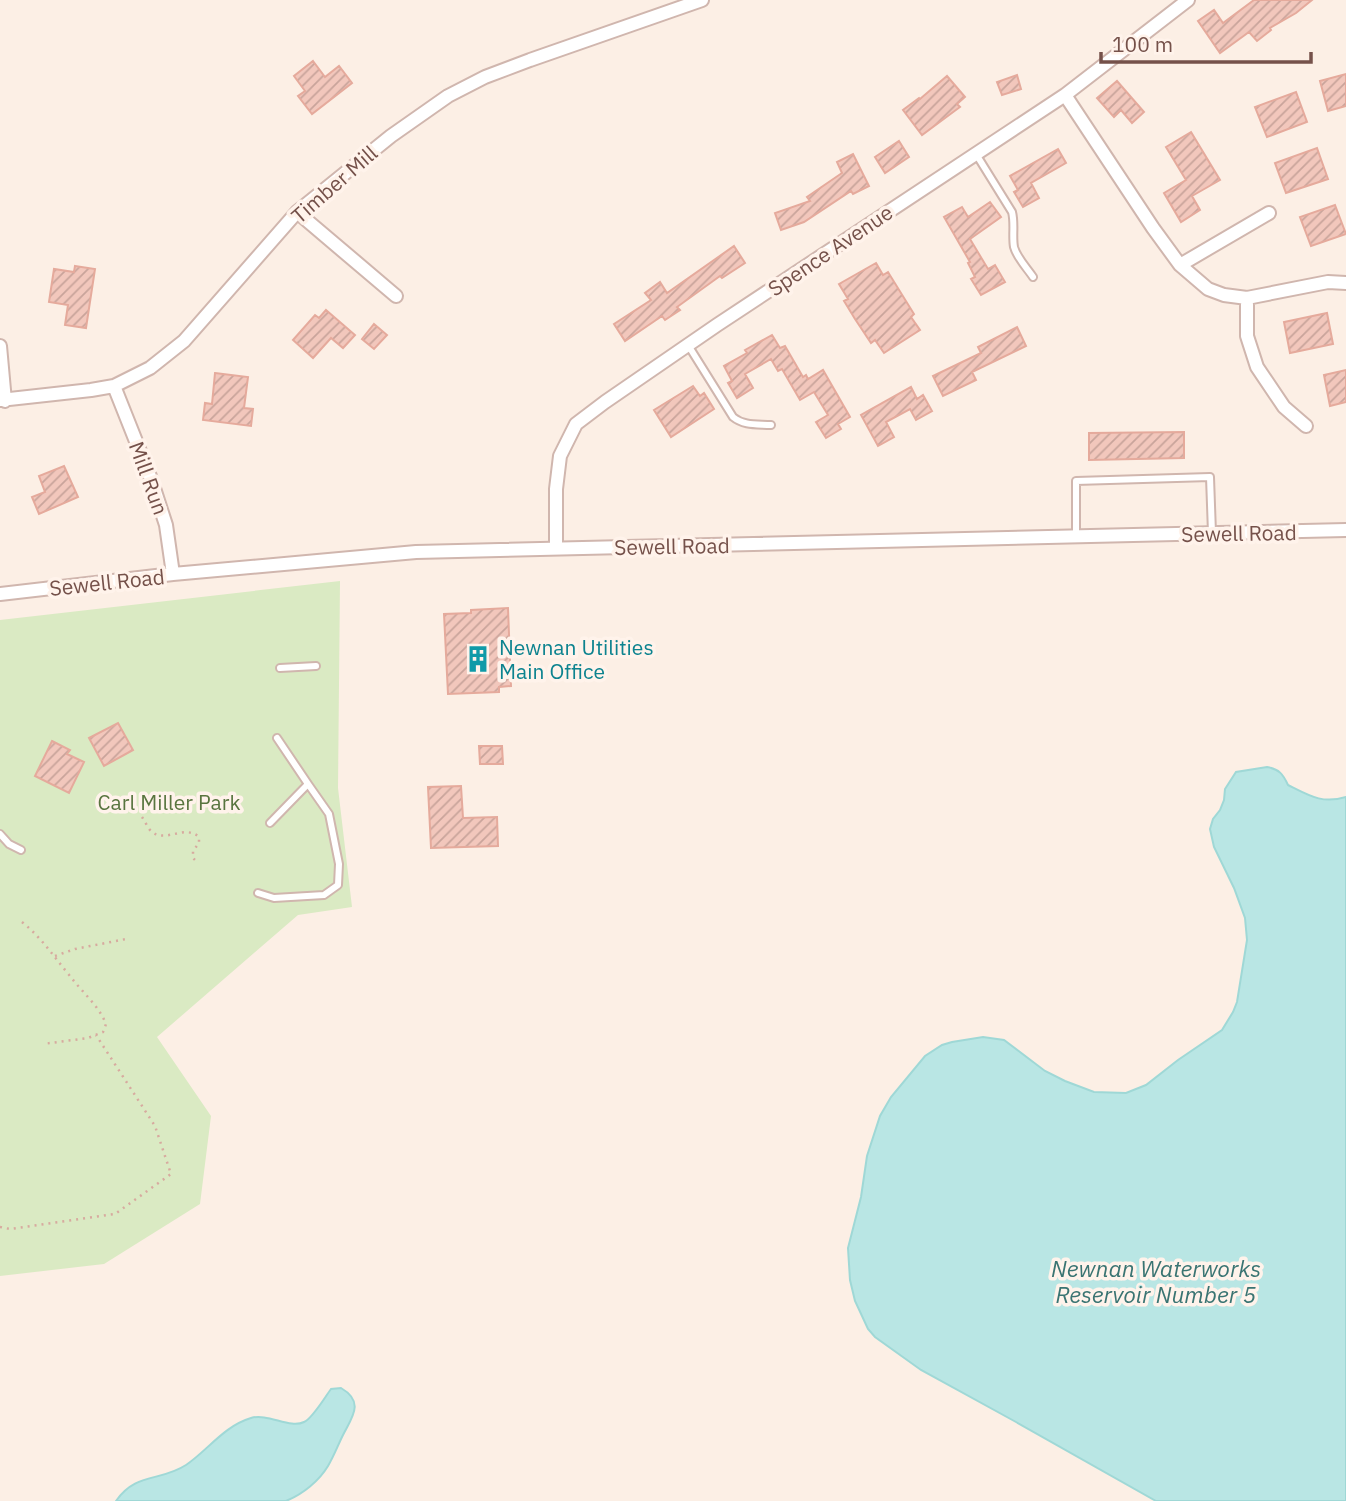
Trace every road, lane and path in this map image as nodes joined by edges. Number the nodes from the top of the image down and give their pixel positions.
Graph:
1 (702, 0) edge
2 (1188, 0) edge
3 (1065, 95) junction
4 (976, 154) junction
5 (297, 212) junction
6 (1269, 213) dead end
7 (1180, 265) junction
8 (1033, 277) dead end
9 (1346, 283) edge
10 (396, 296) dead end
11 (1247, 298) junction
12 (688, 345) junction
13 (0, 346) edge
14 (114, 386) junction
15 (3, 400) edge
16 (771, 425) dead end
17 (1306, 426) dead end
18 (1346, 530) edge
19 (1212, 533) junction
20 (1076, 536) junction
21 (556, 548) junction
22 (173, 575) junction
23 (0, 594) edge
24 (316, 667) dead end
25 (279, 668) dead end
26 (276, 738) dead end
27 (308, 784) junction
28 (142, 817) dead end
29 (270, 823) dead end
30 (0, 834) edge
31 (21, 850) dead end
32 (195, 861) dead end
33 (258, 893) dead end
34 (22, 922) dead end
35 (126, 939) dead end
36 (55, 956) junction
37 (96, 1035) junction
38 (43, 1044) dead end
39 (0, 1227) edge

1 - 5 street, Timber Mill
2 - 3 street, Spence Avenue
3 - 4 street, Spence Avenue
3 - 7 street
4 - 8 lane
4 - 12 street, Spence Avenue
5 - 10 street
5 - 14 street, Timber Mill
6 - 7 street
7 - 11 street
9 - 11 street
11 - 17 street
12 - 16 lane
12 - 21 street, Spence Avenue
13 - 15 street
14 - 15 street, Timber Mill
14 - 22 street, Mill Run
18 - 19 street, Sewell Road
19 - 20 street, Sewell Road
19 - 20 lane
20 - 21 street, Sewell Road
21 - 22 street, Sewell Road
22 - 23 street, Sewell Road
24 - 25 lane
26 - 27 lane
27 - 29 lane
27 - 33 lane
28 - 32 path
30 - 31 lane
34 - 36 path
35 - 36 path
36 - 37 path
37 - 38 path
37 - 39 path

